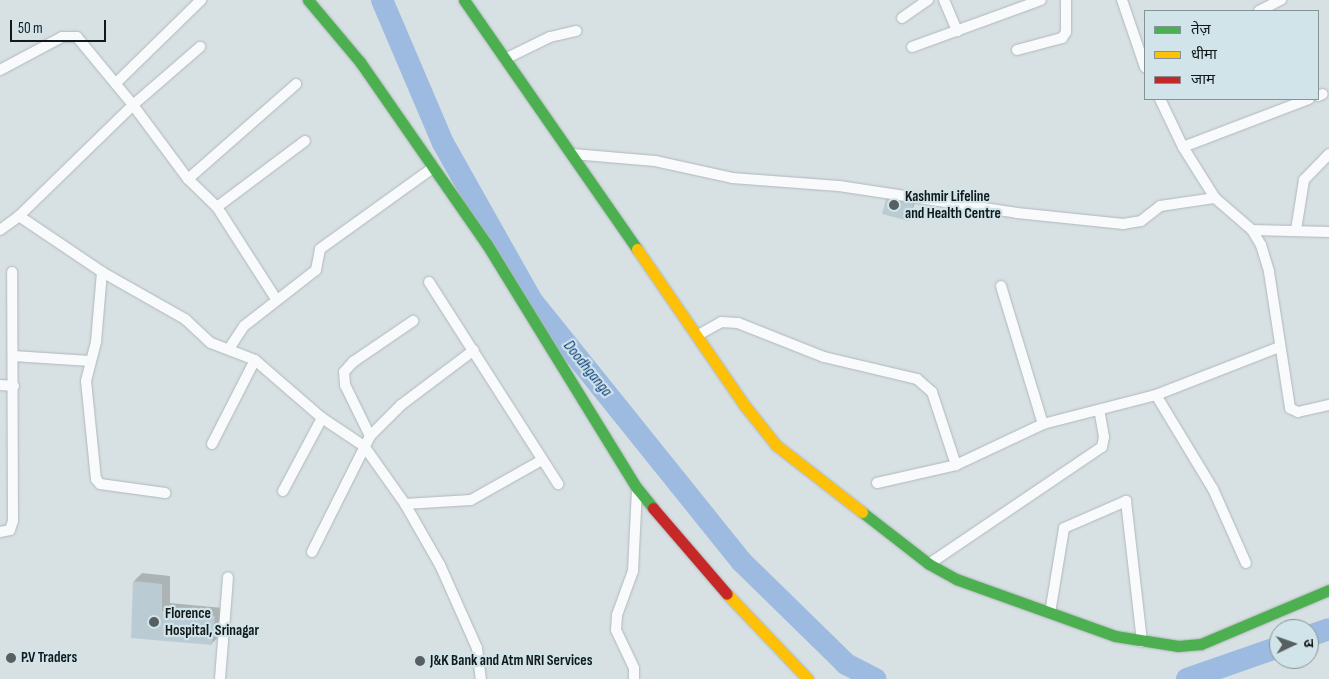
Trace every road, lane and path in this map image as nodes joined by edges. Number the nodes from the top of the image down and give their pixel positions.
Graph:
1 (201, 0) edge
2 (308, 0) edge
3 (928, 0) edge
4 (944, 0) edge
5 (1040, 0) edge
6 (1066, 0) edge
7 (1122, 0) edge
8 (1281, 0) edge
9 (468, 1) edge
10 (1261, 10) edge
11 (902, 18) dead end
12 (576, 31) dead end
13 (957, 31) junction
14 (200, 47) dead end
15 (912, 47) dead end
16 (1018, 50) dead end
17 (505, 59) junction
18 (1144, 63) edge
19 (0, 70) edge
20 (116, 83) junction
21 (296, 84) dead end
22 (1160, 100) edge
23 (1306, 100) edge
24 (134, 105) junction
25 (305, 141) dead end
26 (1183, 147) junction
27 (573, 154) junction
28 (1329, 154) edge
29 (434, 167) junction
30 (188, 179) junction
31 (1215, 198) junction
32 (217, 207) junction
33 (19, 216) junction
34 (0, 230) edge
35 (1252, 230) junction
36 (1296, 230) junction
37 (1329, 232) edge
38 (12, 272) dead end
39 (102, 272) junction
40 (429, 282) dead end
41 (1001, 286) dead end
42 (276, 299) junction
43 (413, 321) dead end
44 (698, 335) junction
45 (1279, 346) junction
46 (229, 350) junction
47 (474, 350) junction
48 (13, 356) junction
49 (255, 360) junction
50 (90, 361) junction
51 (0, 386) edge
52 (14, 386) junction
53 (1156, 395) junction
54 (1329, 405) edge
55 (1099, 410) junction
56 (322, 418) junction
57 (1043, 424) junction
58 (370, 436) junction
59 (212, 444) dead end
60 (364, 446) junction
61 (542, 460) junction
62 (956, 465) junction
63 (558, 484) dead end
64 (877, 484) dead end
65 (637, 488) junction
66 (283, 491) dead end
67 (165, 493) dead end
68 (406, 504) junction
69 (0, 532) edge
70 (312, 552) dead end
71 (929, 564) junction
72 (1246, 564) dead end
73 (228, 577) dead end
74 (1329, 590) edge
75 (1050, 613) junction
76 (1142, 642) junction
77 (220, 679) edge
78 (481, 679) edge
79 (634, 679) edge
80 (808, 679) edge

1 - 20 street
2 - 29 street
3 - 11 street
4 - 13 street
5 - 13 street
6 - 16 street
7 - 18 street
8 - 10 street
9 - 17 street
12 - 17 street
13 - 15 street
14 - 24 street
17 - 27 street
19 - 20 street
20 - 24 street
21 - 30 street
22 - 26 street
23 - 26 street
24 - 30 street
24 - 33 street
25 - 32 street
26 - 31 street
27 - 31 street
27 - 44 street
28 - 36 street
29 - 42 street
29 - 65 street
30 - 32 street
31 - 35 street
32 - 42 street
33 - 34 street
33 - 39 street
35 - 36 street
35 - 45 street
36 - 37 street
38 - 48 street
39 - 46 street
39 - 50 street
40 - 47 street
41 - 57 street
42 - 46 street
43 - 58 street
44 - 62 street
44 - 71 street
45 - 53 street
45 - 54 street
46 - 49 street
47 - 58 street
47 - 61 street
48 - 50 street
48 - 52 street
49 - 56 street
49 - 59 street
50 - 67 street
51 - 52 street
52 - 69 street
53 - 55 street
53 - 72 street
55 - 57 street
55 - 71 street
56 - 60 street
56 - 66 street
57 - 62 street
58 - 60 street
60 - 68 street
60 - 70 street
61 - 63 street
61 - 68 street
62 - 64 street
65 - 79 street
65 - 80 street
68 - 78 street
71 - 75 street
73 - 77 street
74 - 76 street
75 - 76 street
75 - 76 street

